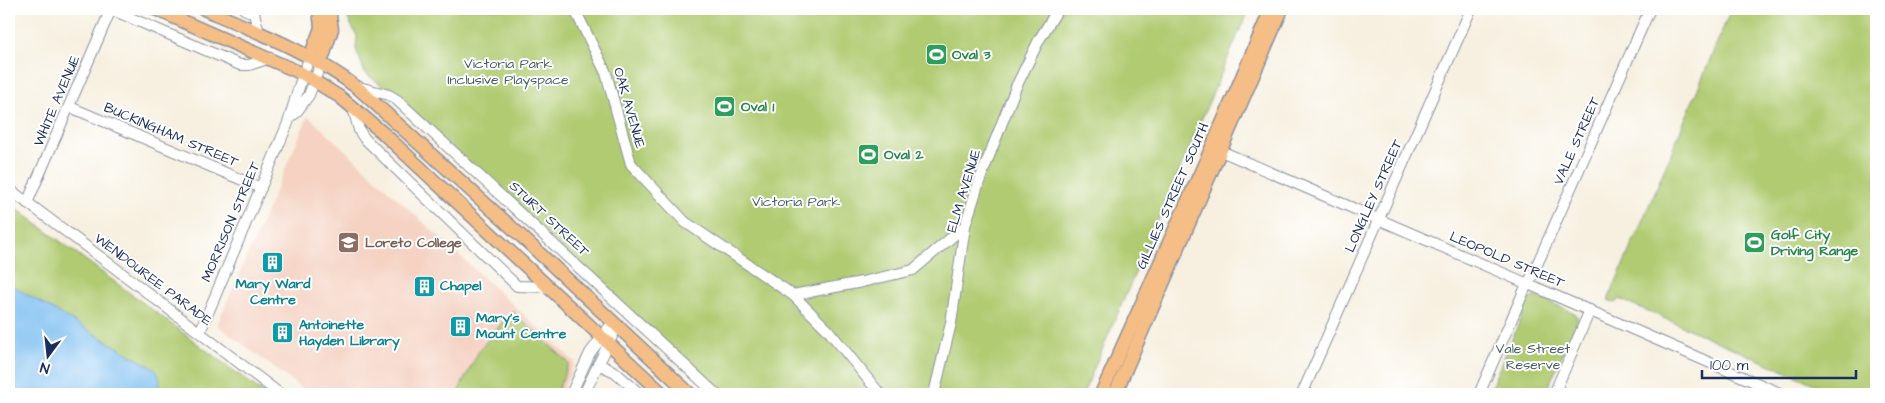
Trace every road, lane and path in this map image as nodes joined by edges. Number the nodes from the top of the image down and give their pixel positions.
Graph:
1 (111, 9) edge
2 (155, 9) edge
3 (204, 9) edge
4 (244, 9) edge
5 (322, 9) edge
6 (1058, 9) edge
7 (1271, 9) edge
8 (1282, 9) edge
9 (1471, 9) edge
10 (1650, 9) edge
11 (577, 10) edge
12 (259, 32) junction
13 (270, 58) junction
14 (316, 60) junction
15 (303, 74) junction
16 (314, 81) junction
17 (352, 84) junction
18 (70, 107) junction
19 (353, 108) junction
20 (288, 123) junction
21 (1216, 149) junction
22 (261, 188) junction
23 (9, 189) edge
24 (27, 203) junction
25 (1379, 219) junction
26 (532, 224) junction
27 (965, 226) junction
28 (520, 235) junction
29 (1528, 284) junction
30 (547, 287) junction
31 (793, 295) junction
32 (1590, 310) junction
33 (615, 324) junction
34 (200, 332) junction
35 (605, 340) junction
36 (598, 364) junction
37 (280, 394) edge
38 (571, 394) edge
39 (584, 394) edge
40 (640, 394) edge
41 (663, 394) edge
42 (690, 394) edge
43 (716, 394) edge
44 (880, 394) edge
45 (934, 394) edge
46 (1101, 394) edge
47 (1115, 394) edge
48 (1302, 394) edge
49 (1479, 394) edge
50 (1554, 394) edge
51 (1782, 394) edge

1 - 13 street
1 - 18 street, WHITE AVENUE
2 - 13 main road
3 - 12 main road, STURT STREET
4 - 12 street
5 - 14 main road
6 - 27 street, ELM AVENUE
7 - 21 main road, GILLIES STREET SOUTH
8 - 21 main road, GILLIES STREET SOUTH
9 - 25 street, LONGLEY STREET
10 - 29 street, VALE STREET
11 - 31 street, OAK AVENUE
12 - 14 main road, STURT STREET
13 - 15 main road
14 - 15 street, MORRISON STREET
14 - 16 street, MORRISON STREET
14 - 17 main road, STURT STREET
15 - 16 main road
15 - 20 street, MORRISON STREET
16 - 19 main road
16 - 20 street, MORRISON STREET
17 - 26 street, STURT STREET
17 - 28 main road, STURT STREET
18 - 22 street, BUCKINGHAM STREET
18 - 24 street, WHITE AVENUE
19 - 30 main road
19 - 30 street
20 - 22 street, MORRISON STREET
21 - 25 street, LEOPOLD STREET
21 - 46 main road, GILLIES STREET SOUTH
21 - 47 main road, GILLIES STREET SOUTH
22 - 34 street, MORRISON STREET
23 - 24 street, WENDOUREE PARADE
24 - 34 street, WENDOUREE PARADE
25 - 29 street, LEOPOLD STREET
25 - 48 street, LONGLEY STREET
26 - 28 street
26 - 43 street, STURT STREET
27 - 31 street
27 - 45 street, ELM AVENUE
28 - 33 main road, STURT STREET
29 - 32 street, LEOPOLD STREET
29 - 49 street, VALE STREET
30 - 35 main road
31 - 44 street, OAK AVENUE
32 - 50 street
32 - 51 street, LEOPOLD STREET
33 - 35 street
33 - 42 main road, STURT STREET
34 - 37 street, WENDOUREE PARADE
35 - 36 street
35 - 38 street
35 - 41 main road
36 - 39 street
36 - 40 street

